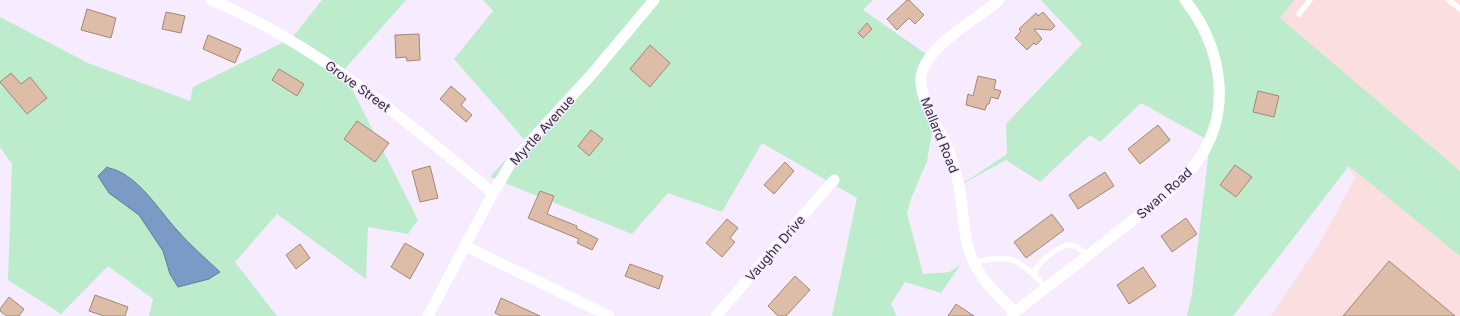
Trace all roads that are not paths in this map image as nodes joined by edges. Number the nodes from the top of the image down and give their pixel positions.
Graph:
1 (211, 0) edge
2 (654, 0) edge
3 (999, 0) edge
4 (1186, 0) edge
5 (1310, 0) edge
6 (1449, 0) edge
7 (1460, 9) edge
8 (1299, 14) dead end
9 (834, 180) dead end
10 (493, 193) junction
11 (465, 246) junction
12 (1088, 255) junction
13 (974, 262) junction
14 (1036, 277) junction
15 (1046, 288) junction
16 (1014, 314) edge
17 (428, 316) edge
18 (609, 316) edge
19 (716, 316) edge

1 - 10 street, Grove Street
2 - 10 street, Myrtle Avenue
3 - 13 street, Mallard Road
4 - 12 street, Swan Road
5 - 8 lane
6 - 7 lane
9 - 19 street, Vaughn Drive
10 - 11 street, Myrtle Avenue
11 - 17 street, Myrtle Avenue
11 - 18 street
12 - 14 lane
12 - 15 street, Swan Road
13 - 14 lane
13 - 16 street, Mallard Road
14 - 15 lane
15 - 16 street, Swan Road

